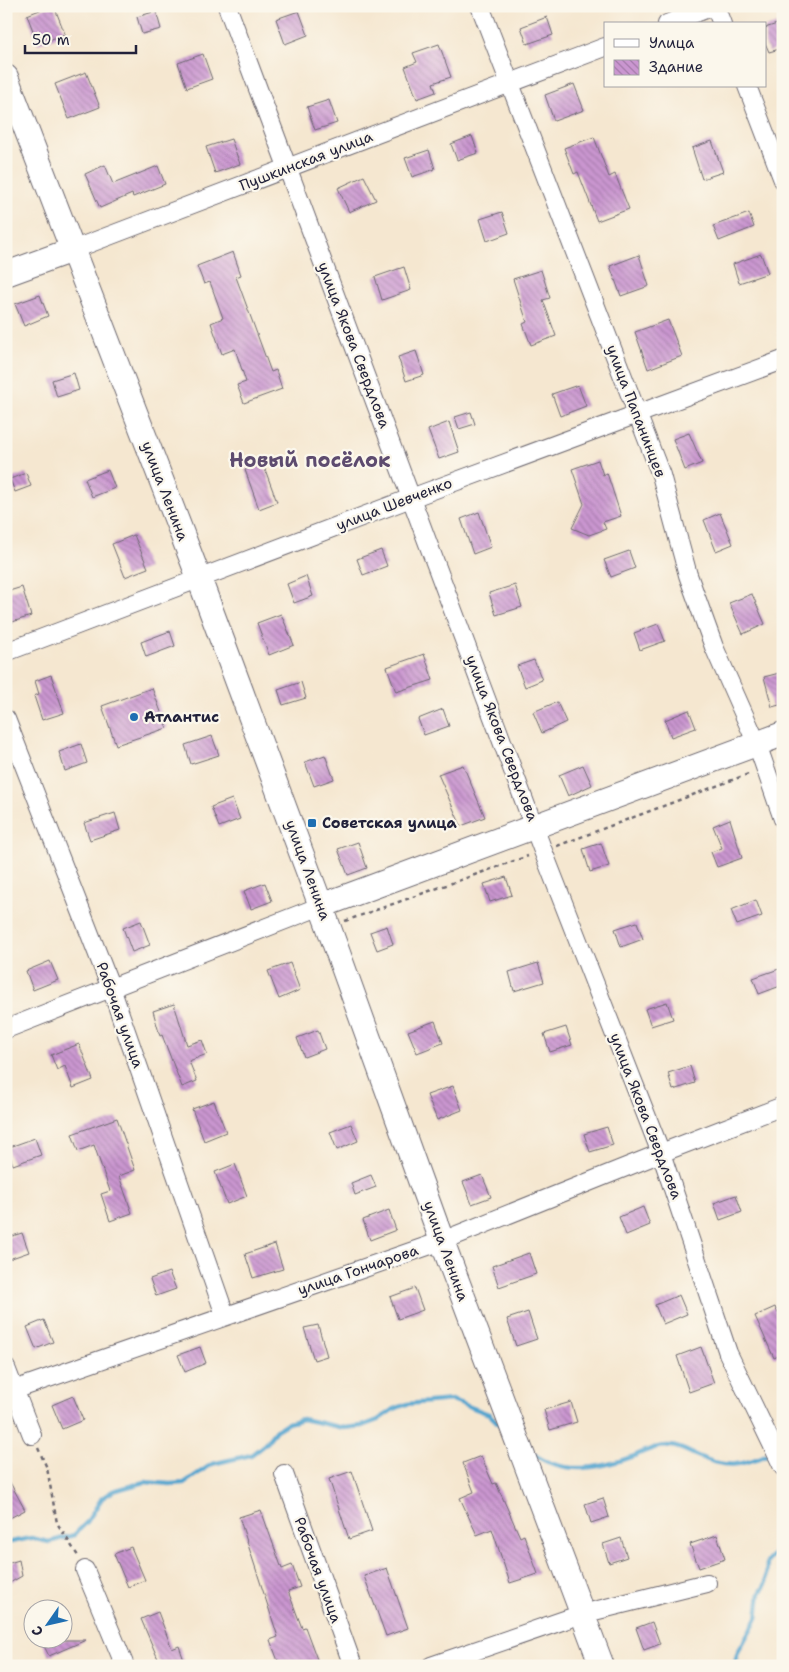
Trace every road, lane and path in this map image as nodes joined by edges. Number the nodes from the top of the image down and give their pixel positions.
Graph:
1 (227, 6) edge
2 (480, 6) edge
3 (714, 6) edge
4 (672, 22) edge
5 (721, 22) edge
6 (604, 47) edge
7 (6, 77) edge
8 (511, 83) junction
9 (747, 88) edge
10 (287, 169) junction
11 (783, 180) edge
12 (72, 250) junction
13 (6, 274) edge
14 (783, 360) edge
15 (637, 414) junction
16 (411, 498) junction
17 (199, 578) junction
18 (6, 652) edge
19 (6, 719) edge
20 (783, 734) edge
21 (757, 744) junction
22 (783, 819) edge
23 (535, 827) junction
24 (321, 906) junction
25 (111, 988) junction
26 (6, 1029) edge
27 (783, 1106) edge
28 (661, 1152) junction
29 (442, 1241) junction
30 (226, 1315) junction
31 (6, 1368) edge
32 (14, 1390) junction
33 (32, 1435) joint
34 (783, 1467) edge
35 (284, 1474) dead end
36 (75, 1551) dead end
37 (85, 1570) dead end
38 (707, 1583) dead end
39 (582, 1614) junction
40 (125, 1666) edge
41 (353, 1666) edge
42 (431, 1666) edge
43 (602, 1666) edge

1 - 10 street, улица Якова Свердлова
2 - 8 street, улица Папанинцев
3 - 4 street
3 - 5 street
6 - 8 street, Пушкинская улица
7 - 12 main road, улица Ленина
8 - 10 street, Пушкинская улица
8 - 15 street, улица Папанинцев
9 - 11 street
10 - 12 street, Пушкинская улица
10 - 16 street, улица Якова Свердлова
12 - 13 main road, Пушкинская улица
12 - 17 main road, улица Ленина
14 - 15 street, улица Шевченко
15 - 16 street, улица Шевченко
15 - 21 street, улица Папанинцев
16 - 17 street, улица Шевченко
16 - 23 street, улица Якова Свердлова
17 - 18 street, улица Шевченко
17 - 24 main road, улица Ленина
19 - 25 street, Рабочая улица
20 - 21 main road
21 - 22 street, улица Папанинцев
21 - 23 main road
23 - 24 main road
23 - 28 street, улица Якова Свердлова
24 - 25 street
24 - 29 main road, улица Ленина
25 - 26 street
25 - 30 street, Рабочая улица
27 - 28 street, улица Гончарова
28 - 29 street, улица Гончарова
28 - 34 street, улица Якова Свердлова
29 - 30 street, улица Гончарова
29 - 39 main road, улица Ленина
30 - 32 street, улица Гончарова
31 - 32 street
32 - 33 street
33 - 36 path
35 - 41 street, Рабочая улица
37 - 40 street
38 - 39 street
39 - 42 street
39 - 43 main road, улица Ленина

